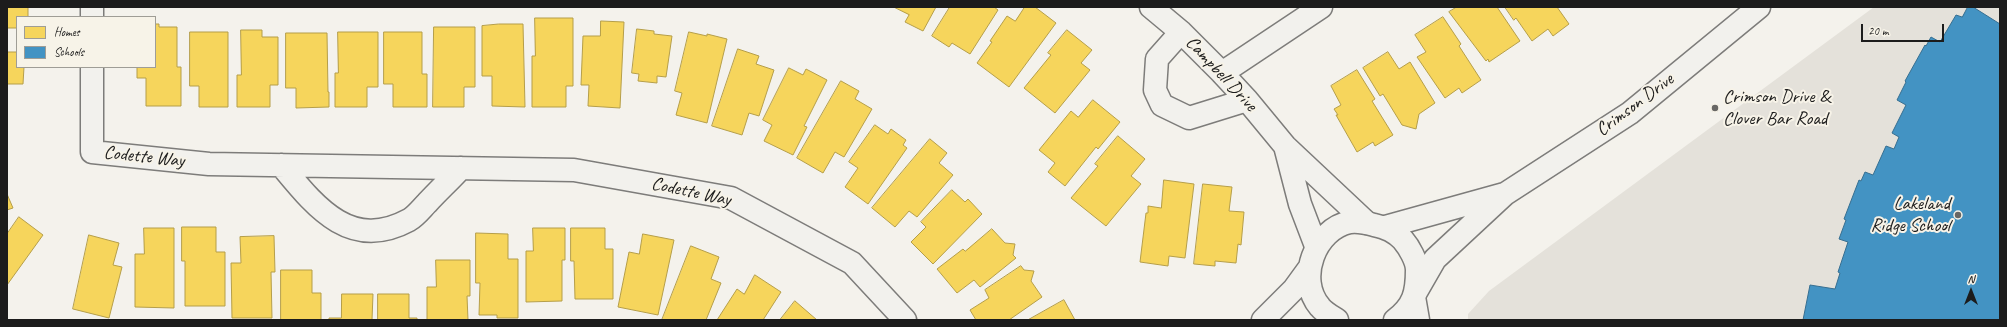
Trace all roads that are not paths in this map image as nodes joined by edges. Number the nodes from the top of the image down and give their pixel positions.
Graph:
1 (1151, 7) edge
2 (1321, 7) edge
3 (1759, 7) edge
4 (1181, 32) junction
5 (92, 68) edge
6 (1222, 73) junction
7 (1247, 100) junction
8 (1285, 146) junction
9 (281, 165) junction
10 (461, 168) junction
11 (1505, 194) junction
12 (1376, 225) junction
13 (1316, 246) junction
14 (1310, 267) junction
15 (1415, 294) junction
16 (905, 320) edge
17 (1263, 320) edge
18 (1337, 320) edge
19 (1395, 320) edge
20 (1418, 320) edge

1 - 4 street, Campbell Drive
2 - 6 street
3 - 11 street, Crimson Drive
4 - 6 street, Campbell Drive
4 - 7 street
5 - 9 street, Codette Way
6 - 7 street, Campbell Drive
7 - 8 street, Campbell Drive
8 - 12 street, Campbell Drive
8 - 13 street, Campbell Drive
9 - 10 street, Codette Way
9 - 10 street
10 - 16 street, Codette Way
11 - 12 street, Crimson Drive
11 - 15 street, Crimson Drive
12 - 13 street, Crimson Drive
12 - 15 street, Campbell Drive
13 - 14 street
14 - 17 street
14 - 18 street
15 - 19 street, Crimson Drive
15 - 20 street, Campbell Drive

